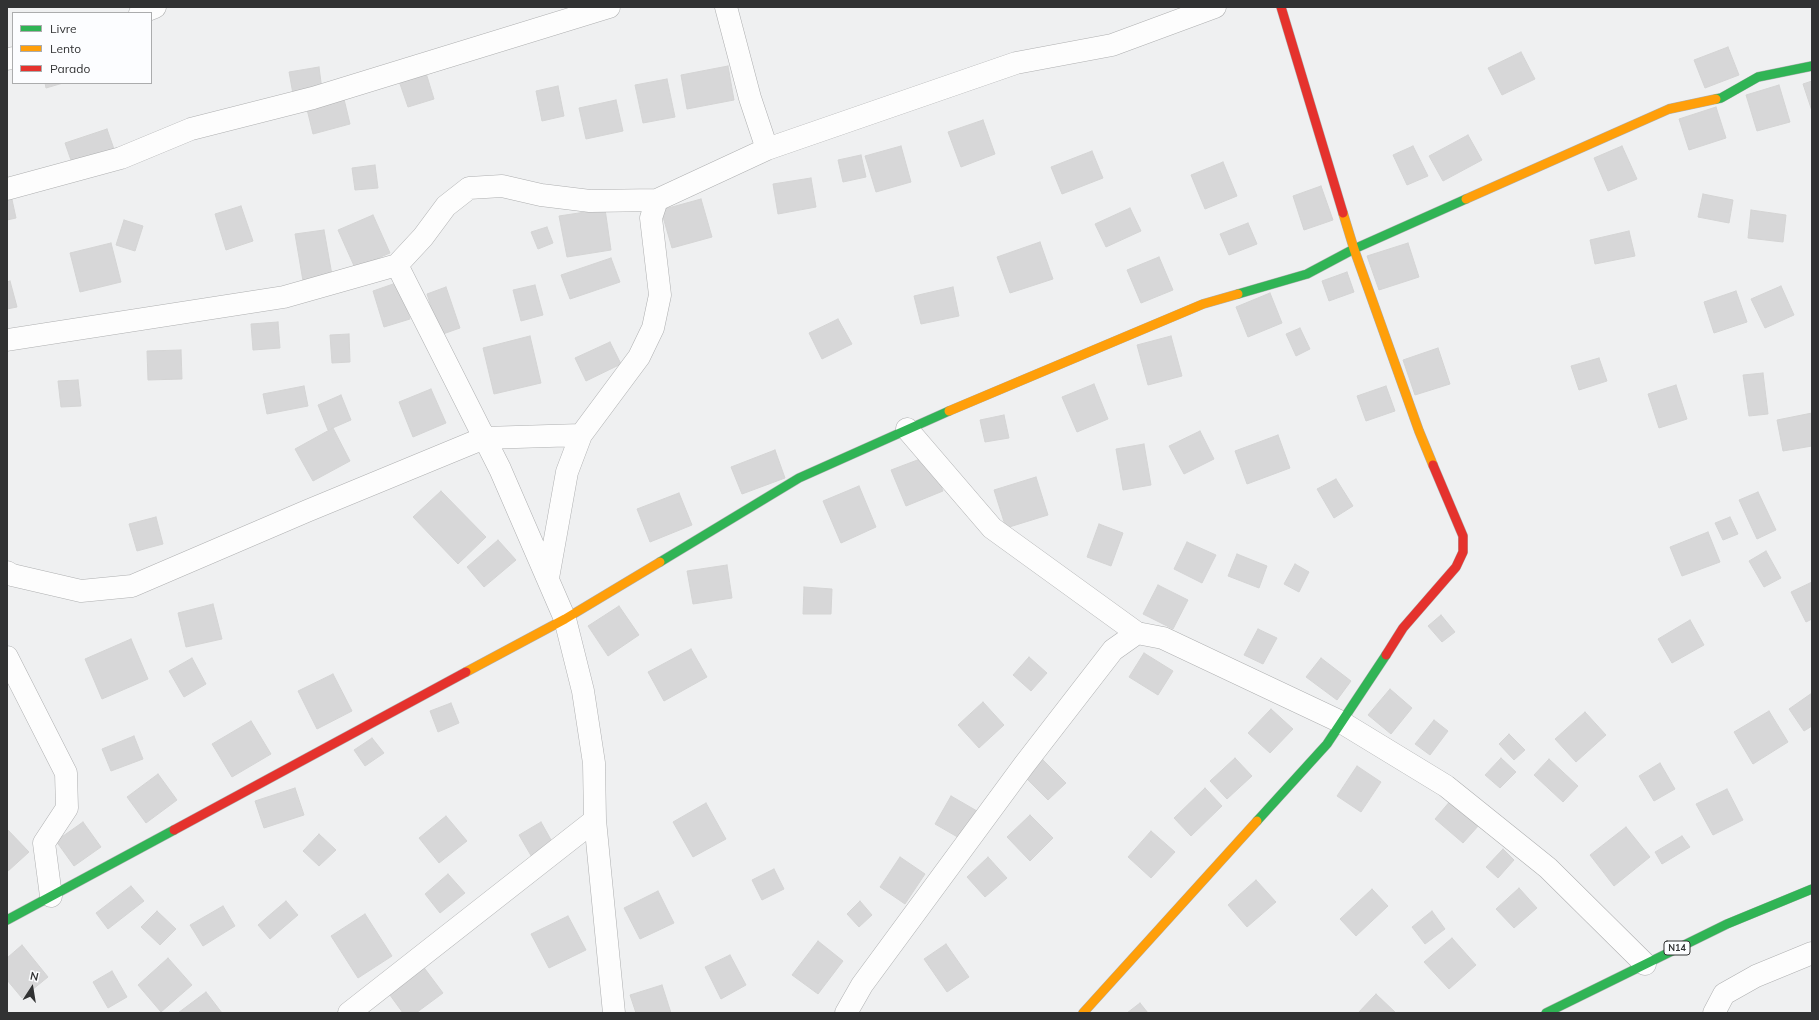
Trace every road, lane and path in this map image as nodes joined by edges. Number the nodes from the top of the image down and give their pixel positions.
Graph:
1 (155, 7) edge
2 (609, 7) edge
3 (726, 7) edge
4 (1215, 7) edge
5 (1281, 7) edge
6 (142, 12) edge
7 (1812, 66) edge
8 (767, 149) junction
9 (7, 189) edge
10 (657, 200) junction
11 (1354, 249) junction
12 (397, 265) junction
13 (7, 340) edge
14 (908, 429) junction
15 (581, 435) junction
16 (484, 438) junction
17 (9, 575) edge
18 (548, 578) junction
19 (565, 619) junction
20 (1137, 634) junction
21 (7, 657) edge
22 (1341, 722) junction
23 (595, 820) junction
24 (1812, 889) edge
25 (51, 896) junction
26 (7, 920) edge
27 (1812, 953) edge
28 (1645, 964) junction
29 (349, 1013) edge
30 (614, 1013) edge
31 (846, 1013) edge
32 (1082, 1013) edge
33 (1546, 1013) edge
34 (1714, 1013) edge

1 - 6 street
2 - 9 street
3 - 8 street
4 - 8 street
5 - 11 street
7 - 11 street
8 - 10 street
10 - 12 street
10 - 15 street
11 - 14 street
11 - 22 street
12 - 13 street
12 - 16 street
14 - 19 street
14 - 20 street
15 - 16 street
15 - 18 street
16 - 17 street
16 - 18 street
18 - 19 street
19 - 23 street
19 - 25 street
20 - 22 street
20 - 31 street
21 - 25 street
22 - 28 street
22 - 32 street
23 - 29 street
23 - 30 street
24 - 28 street, N14
25 - 26 street
27 - 34 street
28 - 33 street, N14

